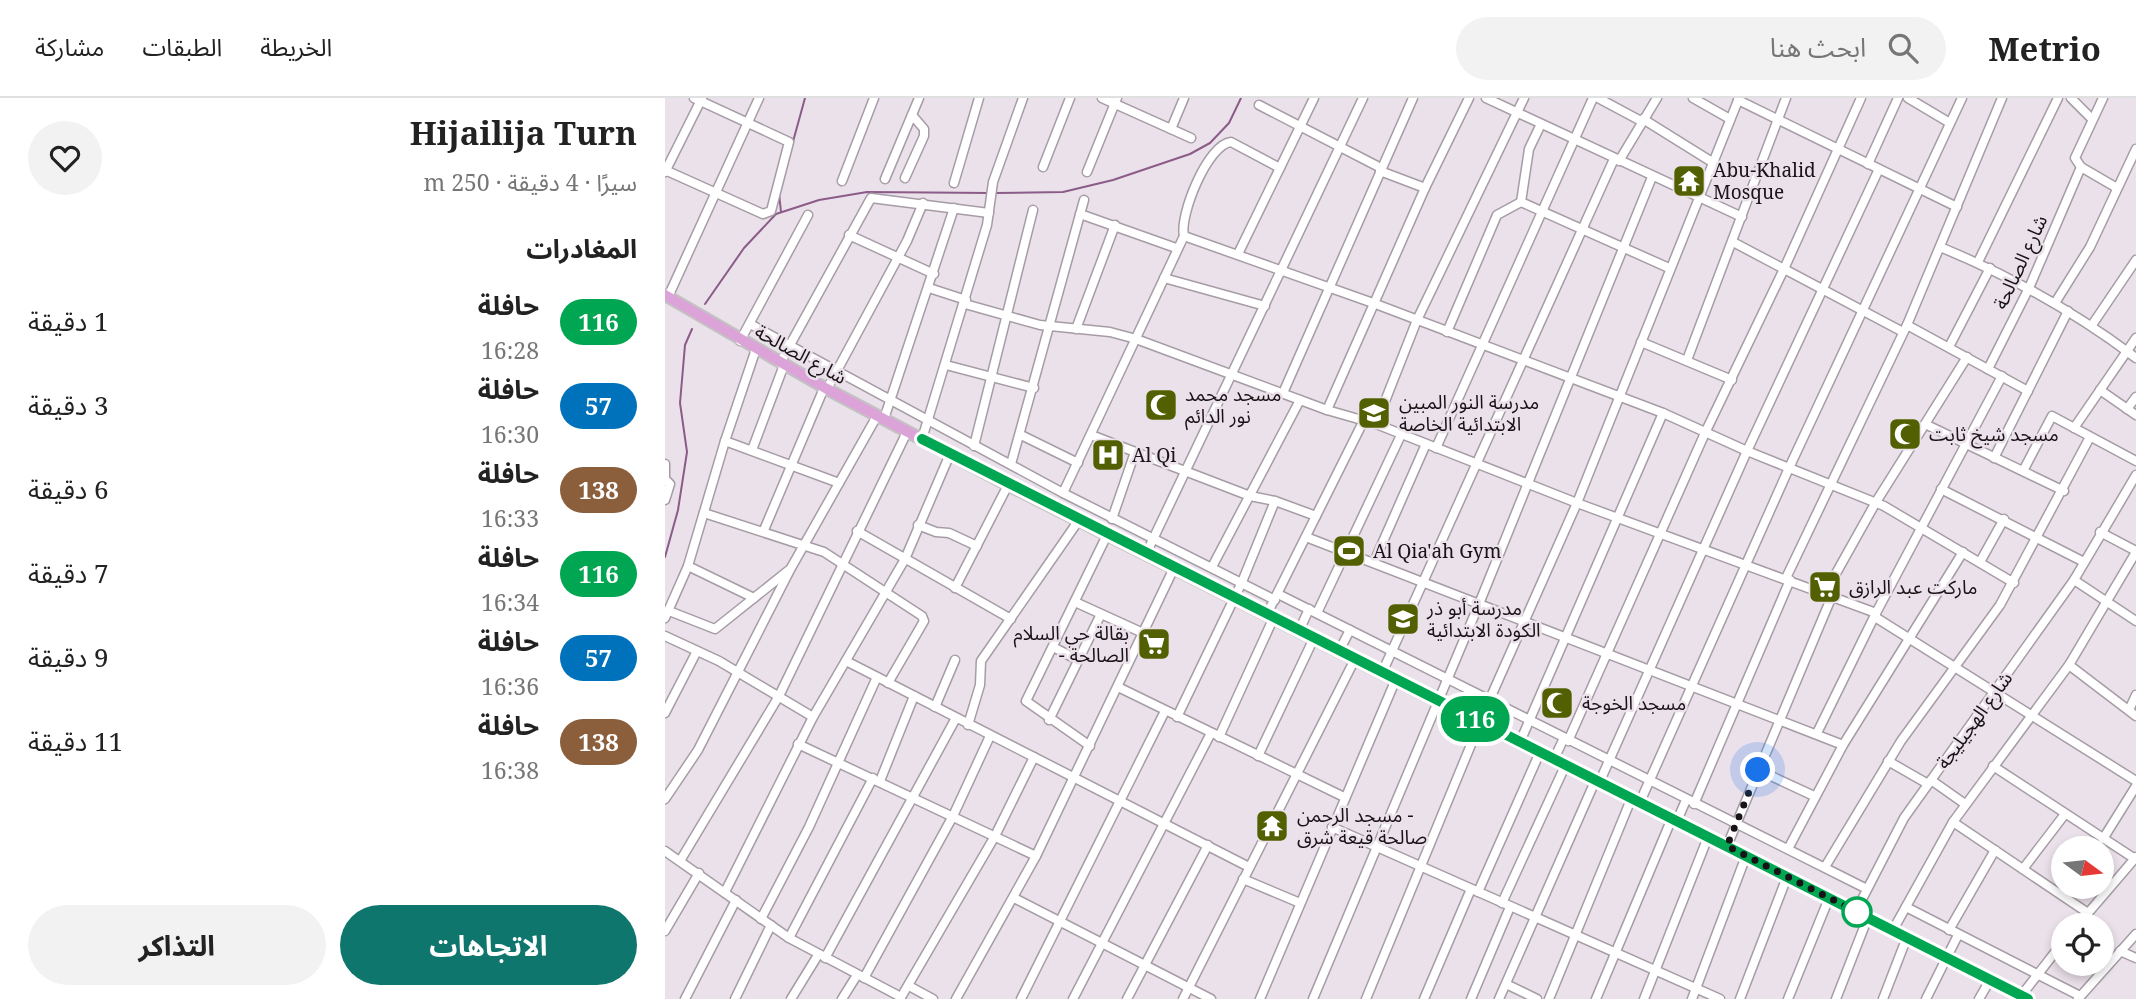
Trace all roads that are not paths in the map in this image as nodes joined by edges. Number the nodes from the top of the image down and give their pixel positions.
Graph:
1 (759, 98) edge
2 (874, 98) edge
3 (919, 98) edge
4 (979, 98) edge
5 (1023, 98) edge
6 (1070, 98) edge
7 (1103, 98) edge
8 (1184, 98) edge
9 (1314, 98) edge
10 (1363, 98) edge
11 (1412, 98) edge
12 (1469, 98) edge
13 (1486, 98) edge
14 (1524, 98) edge
15 (1595, 98) edge
16 (1657, 98) edge
17 (1693, 98) edge
18 (1786, 98) edge
19 (1861, 98) edge
20 (1899, 98) edge
21 (1908, 98) edge
22 (1962, 98) edge
23 (2002, 98) edge
24 (2058, 98) edge
25 (2071, 98) edge
26 (2103, 98) edge
27 (699, 99) edge
28 (1739, 99) edge
29 (1116, 101) edge
30 (1259, 105) dead end
31 (1517, 113) junction
32 (912, 115) junction
33 (1730, 118) junction
34 (2092, 119) junction
35 (1642, 120) junction
36 (1778, 120) junction
37 (747, 123) junction
38 (1950, 123) junction
39 (1541, 124) junction
40 (1300, 127) junction
41 (1171, 129) junction
42 (1191, 138) dead end
43 (1575, 141) junction
44 (1340, 146) junction
45 (1837, 149) junction
46 (2136, 149) edge
47 (1616, 160) junction
48 (1712, 162) junction
49 (1868, 164) junction
50 (1042, 167) dead end
51 (2081, 167) junction
52 (1280, 168) junction
53 (1381, 169) junction
54 (1879, 169) junction
55 (665, 171) edge
56 (1087, 172) dead end
57 (1652, 177) junction
58 (905, 178) dead end
59 (885, 179) dead end
60 (842, 181) dead end
61 (954, 183) dead end
62 (1425, 188) junction
63 (1919, 188) junction
64 (2117, 188) junction
65 (716, 193) junction
66 (1697, 198) junction
67 (1084, 200) dead end
68 (1521, 202) junction
69 (923, 203) junction
70 (1957, 206) junction
71 (954, 208) junction
72 (1033, 210) dead end
73 (1542, 212) junction
74 (989, 213) junction
75 (1080, 214) junction
76 (808, 215) dead end
77 (1742, 217) junction
78 (1115, 225) junction
79 (1583, 230) junction
80 (849, 235) junction
81 (1184, 236) junction
82 (1733, 242) junction
83 (1940, 247) junction
84 (1176, 248) junction
85 (1622, 248) junction
86 (1238, 254) junction
87 (897, 258) junction
88 (2136, 260) edge
89 (1979, 262) junction
90 (1669, 268) junction
91 (1990, 268) junction
92 (1280, 270) junction
93 (1784, 270) junction
94 (934, 274) junction
95 (1164, 278) junction
96 (929, 288) junction
97 (2029, 288) junction
98 (1330, 289) junction
99 (1823, 291) junction
100 (667, 296) edge
101 (965, 302) junction
102 (1373, 303) junction
103 (2055, 303) junction
104 (1265, 306) junction
105 (2068, 311) junction
106 (1863, 312) junction
107 (1005, 316) junction
108 (1417, 320) junction
109 (750, 324) junction
110 (1051, 326) junction
111 (2092, 326) junction
112 (1905, 328) junction
113 (1076, 329) junction
114 (1447, 332) junction
115 (2136, 338) edge
116 (1136, 339) junction
117 (740, 341) junction
118 (1641, 342) junction
119 (789, 345) junction
120 (1481, 345) junction
121 (1949, 347) junction
122 (756, 349) junction
123 (2126, 351) junction
124 (1967, 357) junction
125 (2136, 358) edge
126 (1524, 359) junction
127 (1687, 360) junction
128 (782, 364) junction
129 (946, 365) junction
130 (1988, 369) junction
131 (835, 372) junction
132 (1233, 374) junction
133 (1570, 376) junction
134 (2002, 376) junction
135 (991, 378) junction
136 (1732, 380) junction
137 (825, 388) junction
138 (1034, 388) junction
139 (2100, 390) junction
140 (2028, 391) junction
141 (1283, 393) junction
142 (1619, 395) junction
143 (2136, 397) edge
144 (1300, 400) junction
145 (890, 402) junction
146 (1327, 410) junction
147 (2127, 410) junction
148 (1663, 413) junction
149 (2136, 415) edge
150 (881, 418) junction
151 (1364, 420) junction
152 (928, 421) junction
153 (1376, 424) junction
154 (1927, 425) junction
155 (2074, 428) junction
156 (907, 432) junction
157 (1705, 433) junction
158 (1021, 435) junction
159 (1090, 435) junction
160 (1401, 435) junction
161 (2090, 437) junction
162 (922, 439) junction
163 (725, 441) junction
164 (1966, 443) junction
165 (1426, 444) junction
166 (974, 446) junction
167 (1436, 448) junction
168 (752, 450) junction
169 (1135, 452) junction
170 (1747, 452) junction
171 (950, 454) junction
172 (1994, 457) junction
173 (2136, 461) edge
174 (790, 463) junction
175 (1078, 463) junction
176 (665, 464) edge
177 (1011, 464) junction
178 (1478, 464) junction
179 (1789, 468) junction
180 (2023, 471) junction
181 (1186, 472) junction
182 (2136, 475) edge
183 (665, 479) edge
184 (839, 483) junction
185 (1527, 483) junction
186 (1831, 484) junction
187 (1008, 485) junction
188 (1941, 489) junction
189 (2063, 491) junction
190 (1063, 494) junction
191 (1250, 496) junction
192 (665, 500) edge
193 (1275, 501) junction
194 (1876, 502) junction
195 (1577, 503) junction
196 (704, 513) junction
197 (1316, 516) junction
198 (1619, 518) junction
199 (1112, 519) junction
200 (2004, 519) junction
201 (1079, 520) junction
202 (918, 526) junction
203 (1923, 527) junction
204 (764, 530) junction
205 (857, 531) junction
206 (2100, 532) junction
207 (1661, 533) junction
208 (1107, 535) junction
209 (1306, 537) junction
210 (2039, 537) junction
211 (1154, 538) junction
212 (804, 545) junction
213 (977, 546) junction
214 (1704, 548) junction
215 (1346, 552) junction
216 (1963, 552) junction
217 (2136, 552) edge
218 (1146, 554) junction
219 (905, 559) junction
220 (1374, 562) junction
221 (1980, 562) junction
222 (2084, 562) junction
223 (841, 563) junction
224 (1748, 563) junction
225 (688, 566) junction
226 (1212, 567) junction
227 (791, 568) junction
228 (1174, 568) junction
229 (1788, 579) junction
230 (2074, 580) junction
231 (1422, 581) junction
232 (1243, 582) junction
233 (2014, 583) junction
234 (955, 588) junction
235 (886, 593) junction
236 (1829, 595) junction
237 (1234, 597) junction
238 (1276, 597) junction
239 (754, 598) junction
240 (1075, 602) junction
241 (2107, 603) junction
242 (1479, 604) junction
243 (1313, 611) junction
244 (1101, 614) junction
245 (667, 615) edge
246 (1876, 615) junction
247 (1271, 616) junction
248 (1011, 619) junction
249 (2136, 621) edge
250 (1524, 622) junction
251 (1350, 630) junction
252 (1299, 631) junction
253 (1143, 634) junction
254 (665, 636) edge
255 (1314, 638) junction
256 (1567, 638) junction
257 (1910, 639) junction
258 (1053, 648) junction
259 (1392, 650) junction
260 (697, 651) junction
261 (1339, 651) junction
262 (1610, 653) junction
263 (1355, 659) junction
264 (955, 660) dead end
265 (1078, 660) junction
266 (846, 661) junction
267 (1955, 665) junction
268 (2069, 665) junction
269 (1651, 670) junction
270 (740, 673) junction
271 (1382, 673) junction
272 (877, 677) junction
273 (1396, 679) junction
274 (1445, 679) junction
275 (888, 683) junction
276 (1693, 685) junction
277 (1118, 687) junction
278 (1995, 691) junction
279 (2136, 695) edge
280 (779, 696) junction
281 (914, 696) junction
282 (1437, 700) junction
283 (1489, 701) junction
284 (1738, 702) junction
285 (935, 707) junction
286 (1165, 711) junction
287 (665, 713) edge
288 (2133, 713) edge
289 (2032, 715) junction
290 (813, 717) junction
291 (1177, 717) junction
292 (955, 718) junction
293 (1779, 718) junction
294 (1049, 720) junction
295 (1529, 721) junction
296 (1480, 722) junction
297 (968, 725) junction
298 (1817, 733) junction
299 (1215, 735) junction
300 (990, 736) junction
301 (1566, 739) junction
302 (1520, 742) junction
303 (798, 744) junction
304 (1843, 745) junction
305 (1090, 746) junction
306 (1540, 752) junction
307 (1258, 756) junction
308 (1034, 757) junction
309 (1554, 759) junction
310 (1888, 761) junction
311 (1609, 762) junction
312 (838, 763) junction
313 (1566, 764) junction
314 (1993, 766) junction
315 (1758, 770) junction
316 (1296, 774) junction
317 (877, 779) junction
318 (1074, 779) junction
319 (1598, 780) junction
320 (1649, 781) junction
321 (1929, 782) junction
322 (2136, 783) edge
323 (666, 795) edge
324 (914, 796) junction
325 (1814, 796) junction
326 (1344, 797) junction
327 (1636, 800) junction
328 (1690, 802) junction
329 (1122, 803) junction
330 (1965, 804) junction
331 (2065, 814) junction
332 (953, 816) junction
333 (1675, 820) junction
334 (1954, 822) junction
335 (1163, 823) junction
336 (1735, 825) junction
337 (1332, 827) junction
338 (995, 836) junction
339 (1709, 836) junction
340 (2098, 836) edge
341 (2105, 836) edge
342 (1208, 845) junction
343 (1377, 846) junction
344 (1727, 846) junction
345 (2114, 846) edge
346 (1788, 849) junction
347 (1995, 850) junction
348 (665, 851) edge
349 (1036, 856) junction
350 (1746, 856) junction
351 (2135, 858) edge
352 (680, 861) junction
353 (1421, 866) junction
354 (1249, 867) junction
355 (1825, 867) junction
356 (2023, 869) junction
357 (698, 873) junction
358 (1787, 877) junction
359 (1243, 879) junction
360 (1867, 889) junction
361 (1474, 891) junction
362 (725, 892) junction
363 (1014, 898) junction
364 (1829, 898) junction
365 (736, 900) junction
366 (1300, 903) junction
367 (1506, 905) junction
368 (1906, 907) junction
369 (1856, 911) junction
370 (2088, 913) joint
371 (1868, 917) junction
372 (1534, 918) junction
373 (761, 919) junction
374 (1061, 921) junction
375 (771, 925) junction
376 (1893, 930) junction
377 (1949, 930) junction
378 (665, 931) edge
379 (2136, 934) edge
380 (1958, 935) junction
381 (1575, 936) junction
382 (1907, 937) junction
383 (789, 938) junction
384 (1102, 942) junction
385 (2120, 951) junction
386 (1615, 953) junction
387 (822, 957) junction
388 (1946, 957) junction
389 (2051, 957) edge
390 (2136, 958) edge
391 (1144, 965) junction
392 (1655, 971) junction
393 (2037, 974) junction
394 (860, 977) junction
395 (1990, 980) junction
396 (1506, 984) junction
397 (909, 986) junction
398 (1189, 988) junction
399 (1696, 988) junction
400 (2025, 997) edge
401 (901, 998) edge
402 (2079, 998) edge
403 (685, 999) edge
404 (735, 999) edge
405 (791, 999) edge
406 (842, 999) edge
407 (933, 999) edge
408 (955, 999) edge
409 (1021, 999) edge
410 (1073, 999) edge
411 (1127, 999) edge
412 (1183, 999) edge
413 (1211, 999) edge
414 (1260, 999) edge
415 (1313, 999) edge
416 (1366, 999) edge
417 (1424, 999) edge
418 (1471, 999) edge
419 (1499, 999) edge
420 (1537, 999) edge
421 (1549, 999) edge
422 (1596, 999) edge
423 (1644, 999) edge
424 (1692, 999) edge
425 (1720, 999) edge
426 (1739, 999) edge
427 (1788, 999) edge
428 (1836, 999) edge
429 (1882, 999) edge
430 (1926, 999) edge
431 (1979, 999) edge

1 - 37 street
2 - 60 street
3 - 32 street
4 - 61 street
5 - 74 street
6 - 50 street
7 - 29 street
8 - 41 street
9 - 40 street
10 - 44 street
11 - 53 street
12 - 62 street
13 - 31 street
14 - 31 street
15 - 35 street
15 - 43 street
16 - 35 street
17 - 33 street
18 - 36 street
19 - 45 street
20 - 49 street
21 - 38 street
22 - 38 street
23 - 70 street
24 - 89 street
25 - 34 street
26 - 34 street, شارع الصالحة
27 - 37 street
27 - 55 street
28 - 33 street
28 - 36 street
29 - 41 street
29 - 56 street
30 - 40 street
31 - 39 street
31 - 108 street
32 - 58 street
32 - 59 street
33 - 48 street
34 - 51 street, شارع الصالحة
35 - 47 street
35 - 48 street
36 - 45 street
36 - 77 street
37 - 65 street
37 - 65 street
38 - 63 street
39 - 43 street
39 - 68 street
40 - 44 street
40 - 52 street
41 - 42 street
43 - 47 street
43 - 73 street
44 - 53 street
44 - 92 street
45 - 49 street
45 - 93 street
46 - 64 street
47 - 57 street
47 - 79 street
48 - 66 street
49 - 54 street
51 - 64 street
51 - 97 street, شارع الصالحة
52 - 81 street
52 - 86 street
53 - 62 street
53 - 98 street
54 - 63 street
54 - 99 street
55 - 65 street
57 - 66 street
57 - 85 street
62 - 102 street
63 - 70 street
63 - 106 street
64 - 103 street
65 - 100 street
66 - 77 street
66 - 90 street
67 - 75 street
68 - 73 street
68 - 114 street
69 - 71 street
69 - 80 street
69 - 87 street
70 - 83 street
71 - 74 street
71 - 94 street
72 - 107 street
73 - 79 street
73 - 120 street
74 - 101 street
75 - 78 street
75 - 110 street
76 - 109 street
77 - 82 street
78 - 84 street
78 - 113 street
79 - 85 street
79 - 126 street
80 - 87 street
80 - 119 street
81 - 84 street
81 - 86 street
82 - 93 street
82 - 127 street
83 - 89 street
83 - 112 street
84 - 95 street
85 - 90 street
85 - 133 street
86 - 92 street
87 - 94 street
87 - 131 street
88 - 111 street
89 - 91 street
90 - 118 street
91 - 97 street
91 - 121 street
92 - 98 street
92 - 104 street
93 - 99 street
93 - 136 street
94 - 96 street
95 - 104 street
95 - 116 street
96 - 101 street
96 - 145 street
97 - 103 street
97 - 130 street, شارع الصالحة
98 - 102 street
98 - 141 street
99 - 106 street
99 - 170 street
100 - 117 main road, شارع الصالحة
101 - 107 street
101 - 129 street
102 - 108 street
102 - 146 street
103 - 105 street
104 - 132 street
105 - 111 street
105 - 140 street
106 - 112 street
106 - 179 street
107 - 110 street
107 - 135 street
108 - 114 street
108 - 153 street
109 - 117 street
109 - 119 street
110 - 113 street
110 - 138 street
111 - 123 street
112 - 121 street
112 - 186 street
113 - 116 street
114 - 120 street
115 - 123 street
116 - 132 street
116 - 159 street
117 - 122 main road, شارع الصالحة
118 - 127 street
118 - 142 street
119 - 128 street
119 - 131 street
120 - 126 street
120 - 167 street
121 - 124 street
122 - 128 main road, شارع الصالحة
122 - 163 street
123 - 125 street
123 - 139 street
124 - 130 street
124 - 154 street
126 - 133 street
126 - 178 street
127 - 136 street
128 - 137 main road, شارع الصالحة
128 - 168 street
129 - 135 street
129 - 152 street
130 - 134 street
131 - 137 street
131 - 145 street
132 - 141 street
132 - 181 street
133 - 142 street
133 - 185 street
134 - 140 street
134 - 164 street
135 - 138 street
135 - 166 street
136 - 157 street
137 - 150 main road, شارع الصالحة
137 - 174 street
138 - 158 street
139 - 147 street
139 - 155 street
140 - 172 street
141 - 144 street
142 - 148 street
142 - 195 street
143 - 147 street
144 - 146 street
144 - 191 street
145 - 150 street
145 - 152 street
146 - 151 street
147 - 149 street
148 - 157 street
148 - 198 street
150 - 156 main road, شارع الصالحة
150 - 184 street
151 - 153 street
151 - 197 street
152 - 162 street
152 - 166 street
153 - 160 street
154 - 164 street
154 - 194 street
155 - 161 street
155 - 180 street
156 - 162 main road, شارع الصالحة
156 - 205 street
157 - 170 street
157 - 207 street
158 - 175 street
158 - 177 street
159 - 169 street
159 - 175 street
160 - 165 street
160 - 215 street
161 - 173 street
161 - 189 street
162 - 171 main road, شارع الصالحة
163 - 168 street
163 - 196 street
164 - 172 street
164 - 188 street
165 - 167 street
165 - 220 street
166 - 177 street
167 - 178 street
168 - 174 street
169 - 181 street
169 - 199 street
170 - 179 street
170 - 214 street
171 - 187 main road, شارع الصالحة
171 - 202 street
172 - 180 street
174 - 184 street
174 - 204 street
175 - 190 street
176 - 183 street
177 - 190 street
178 - 185 street
178 - 231 street
179 - 186 street
179 - 224 street
180 - 189 street
181 - 191 street
181 - 211 street
182 - 206 street, شارع الهجيليجة
183 - 192 street
184 - 212 street
185 - 195 street
185 - 242 street
186 - 194 street
186 - 229 street
187 - 201 main road, شارع الصالحة
187 - 213 street
188 - 200 street
188 - 203 street
189 - 210 street
190 - 199 street
191 - 193 street
191 - 226 street
193 - 197 street
193 - 232 street
194 - 203 street
194 - 236 street
195 - 198 street
195 - 250 street
196 - 204 street
196 - 225 street
197 - 209 street
198 - 207 street
198 - 256 street
199 - 211 street
200 - 210 street
200 - 221 street
201 - 208 main road, شارع الصالحة
201 - 248 street
202 - 213 street
202 - 219 street
203 - 216 street
203 - 246 street
204 - 212 street
205 - 219 street
205 - 223 street
206 - 217 street
206 - 222 street, شارع الهجيليجة
207 - 214 street
207 - 262 street
208 - 218 main road, شارع الصالحة
208 - 240 street
209 - 215 street
209 - 238 street
210 - 222 street
210 - 233 street
211 - 218 street
211 - 226 street
212 - 223 street
212 - 227 street
213 - 234 street
214 - 224 street
214 - 269 street
215 - 220 street
215 - 243 street
216 - 221 street
216 - 257 street
217 - 241 street
218 - 228 main road, شارع الصالحة
219 - 234 street
219 - 235 street
220 - 231 street
221 - 233 street
222 - 230 street, شارع الهجيليجة
223 - 235 street
223 - 280 street
224 - 229 street
224 - 276 street
225 - 239 street
225 - 245 street
226 - 232 street
227 - 239 street
227 - 270 street
228 - 237 main road, شارع الصالحة
228 - 253 street
229 - 236 street
229 - 284 street
230 - 241 street
230 - 278 street, شارع الهجيليجة
231 - 242 street
231 - 259 street
232 - 237 street
232 - 238 street
233 - 267 street
234 - 248 street
235 - 266 street
235 - 275 street
236 - 246 street
236 - 293 street
237 - 247 main road, شارع الصالحة
237 - 291 street
238 - 243 street
238 - 247 street
239 - 245 street
240 - 244 street
240 - 258 street
241 - 249 street
241 - 268 street
242 - 250 street
242 - 274 street
243 - 251 street
243 - 252 street
244 - 253 street
244 - 265 street
246 - 257 street
246 - 298 street
247 - 252 main road, شارع الصالحة
247 - 299 street
248 - 297 street
250 - 256 street
250 - 283 street
251 - 259 street
251 - 261 street
252 - 255 main road, شارع الصالحة
253 - 277 street
254 - 260 street
255 - 261 main road, شارع الصالحة
255 - 307 street
256 - 262 street
256 - 295 street
257 - 267 street
257 - 304 street
258 - 265 street
258 - 294 street
259 - 271 street
259 - 274 street
260 - 270 street
260 - 287 street
261 - 263 main road, شارع الصالحة
262 - 269 street
262 - 301 street
263 - 271 main road, شارع الصالحة
263 - 316 street
264 - 285 street
265 - 294 street
266 - 272 street
266 - 290 street
267 - 278 street
267 - 310 street
268 - 288 street
268 - 289 street
269 - 276 street
269 - 311 street
270 - 280 street
270 - 323 street
271 - 273 main road, شارع الصالحة
272 - 275 street
272 - 312 street
273 - 282 main road, شارع الصالحة
273 - 326 street
274 - 282 street
274 - 283 street
275 - 281 street
276 - 284 street
276 - 320 street
277 - 286 street
277 - 305 street
278 - 289 street
278 - 321 street, شارع الهجيليجة
279 - 288 street
280 - 290 street
280 - 352 street
281 - 285 street
281 - 317 street
282 - 296 main road, شارع الصالحة
282 - 343 street
283 - 295 street
283 - 296 street
284 - 293 street
284 - 328 street
285 - 292 street
286 - 291 street
286 - 329 street
289 - 314 street
289 - 322 street
290 - 303 street
291 - 299 street
292 - 297 street
292 - 324 street
293 - 298 street
293 - 315 street
294 - 305 street
295 - 301 street
295 - 302 street
296 - 302 main road, شارع الصالحة
296 - 353 street
297 - 300 street
298 - 304 street
299 - 307 street
299 - 335 street
300 - 308 street
300 - 332 street
301 - 309 street
301 - 311 street
302 - 306 main road, شارع الصالحة
303 - 312 street
303 - 362 street
304 - 325 street
305 - 318 street
306 - 309 main road, شارع الصالحة
306 - 361 street
307 - 316 street
308 - 318 street
308 - 338 street
309 - 313 main road, شارع الصالحة
310 - 321 street
310 - 355 street
311 - 319 street
311 - 320 street
312 - 317 street
312 - 373 street
313 - 319 main road, شارع الصالحة
313 - 367 street
314 - 330 street
314 - 331 street
315 - 325 street
315 - 336 street
316 - 326 street
316 - 354 street
317 - 324 street
317 - 383 street
318 - 329 street
318 - 349 street
319 - 327 main road, شارع الصالحة
319 - 372 street
320 - 327 street
320 - 328 street
321 - 330 street
321 - 360 street, شارع الهجيليجة
322 - 341 street
324 - 332 street
324 - 387 street
325 - 346 street
326 - 337 street
327 - 333 main road, شارع الصالحة
327 - 381 street
328 - 333 street
328 - 336 street
329 - 335 street
329 - 374 street
330 - 334 street
331 - 340 street
331 - 356 street
332 - 338 street
332 - 394 street
333 - 339 main road, شارع الصالحة
333 - 386 street
334 - 347 street
334 - 368 street
335 - 342 street
335 - 384 street
336 - 344 street
336 - 346 street
337 - 343 street
337 - 366 street
338 - 349 street
338 - 397 street
339 - 344 main road, شارع الصالحة
339 - 392 street
342 - 354 street
342 - 391 street
343 - 353 street
343 - 415 street
344 - 350 main road, شارع الصالحة
345 - 351 street
346 - 355 street
347 - 356 street
347 - 377 street
348 - 352 street
349 - 363 street
350 - 358 main road, شارع الصالحة
350 - 399 street
351 - 370 street
352 - 357 street
353 - 361 street
353 - 416 street
354 - 359 street
355 - 360 street
356 - 370 street
357 - 362 street
357 - 378 street
358 - 364 main road, شارع الصالحة
358 - 426 street
359 - 366 street
359 - 398 street
360 - 369 street, شارع الهجيليجة
361 - 367 street
361 - 417 street
362 - 365 street
363 - 374 street
363 - 408 street
364 - 369 main road, شارع الصالحة
364 - 427 street
365 - 373 street
365 - 403 street
366 - 414 street
367 - 372 street
367 - 418 street
368 - 376 street
368 - 377 street
369 - 371 main road, شارع الصالحة
371 - 376 main road, شارع الصالحة
371 - 428 street
372 - 381 street
372 - 396 street
373 - 375 street
374 - 384 street
374 - 409 street
375 - 383 street
375 - 404 street
376 - 382 main road, شارع الصالحة
377 - 380 street
379 - 385 street
380 - 388 street
380 - 393 street
381 - 386 street
381 - 421 street
382 - 388 main road, شارع الصالحة
382 - 429 street
383 - 387 street
384 - 391 street
384 - 410 street
385 - 390 street
385 - 402 street
386 - 392 street
386 - 422 street
387 - 394 street
387 - 405 street
388 - 395 main road, شارع الصالحة
388 - 430 street
389 - 393 street
391 - 398 street
391 - 411 street
392 - 399 street
392 - 423 street
393 - 400 street
393 - 402 street
394 - 401 street
394 - 406 street
395 - 400 main road, شارع الصالحة
395 - 431 street
396 - 419 street
396 - 420 street
397 - 401 street
397 - 407 street
398 - 412 street
398 - 413 street
399 - 424 street
399 - 425 street

